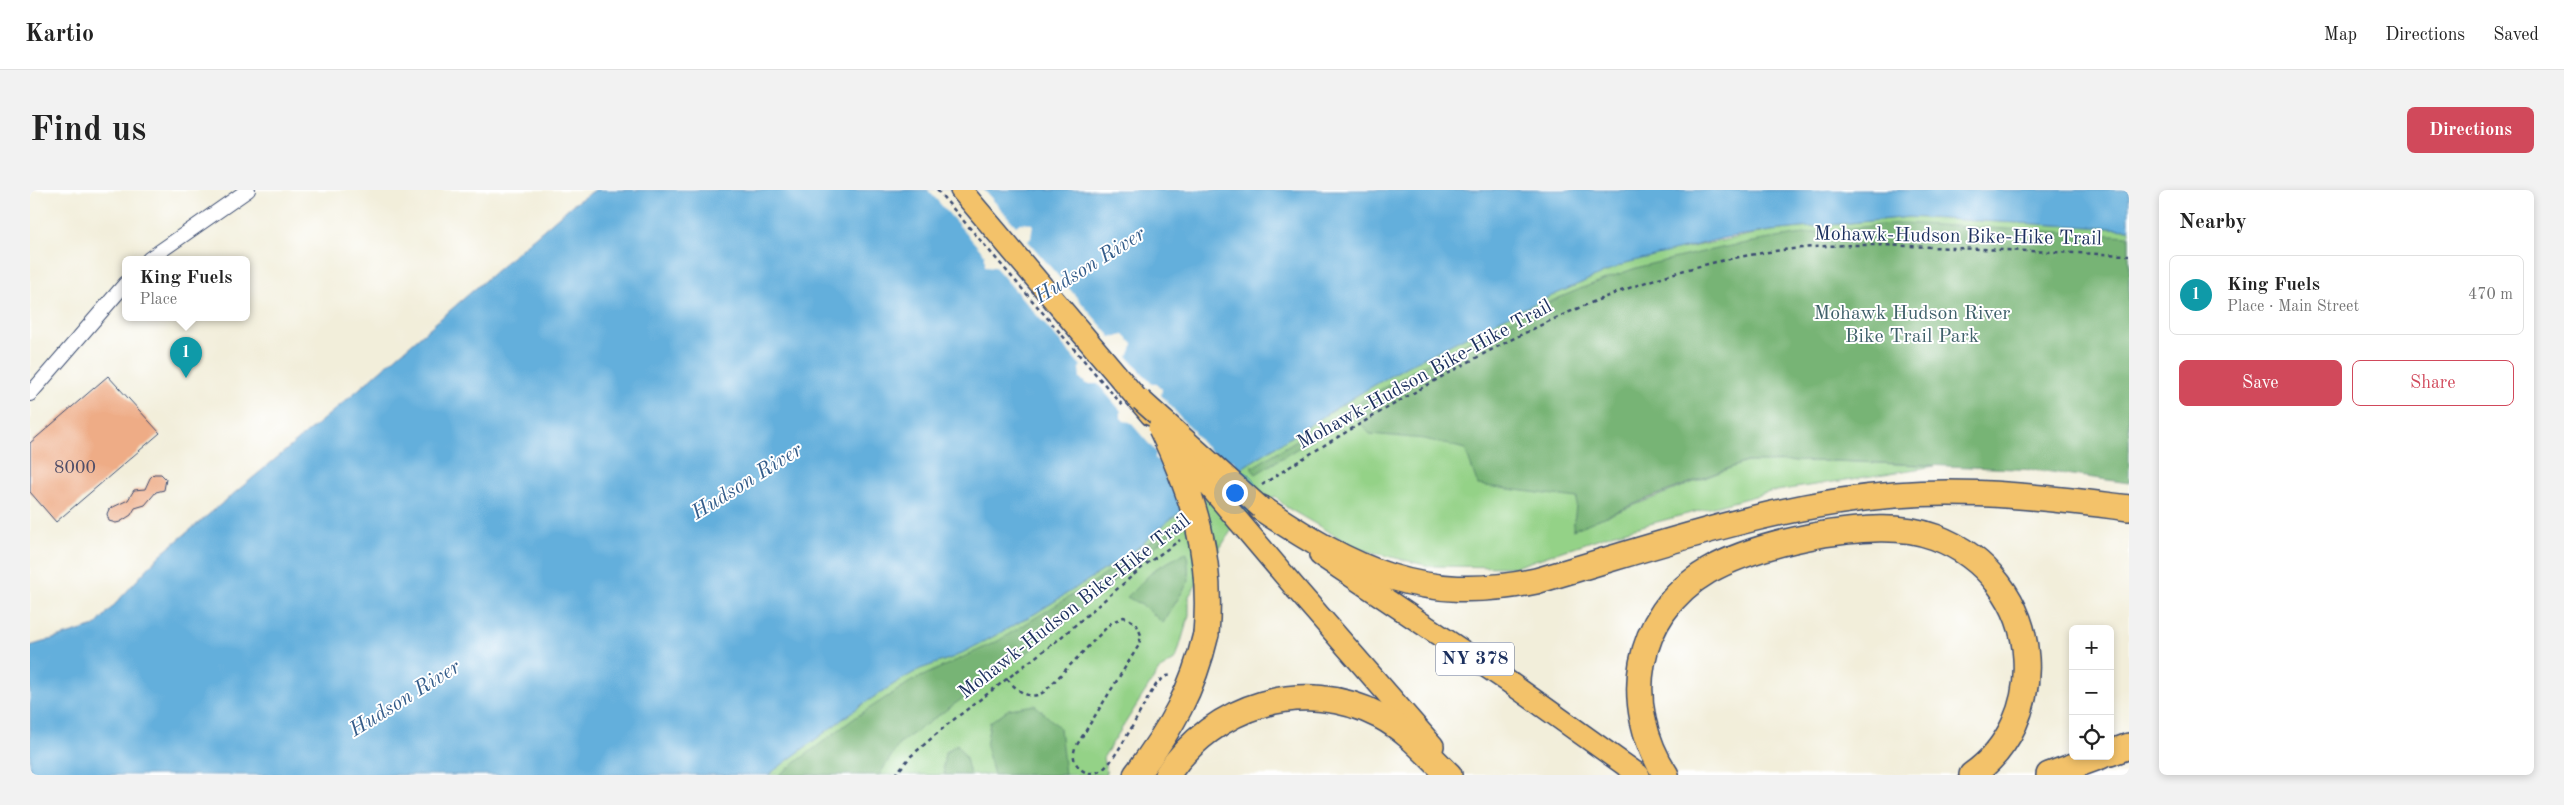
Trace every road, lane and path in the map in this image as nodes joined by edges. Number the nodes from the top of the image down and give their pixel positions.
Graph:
1 (248, 190) edge
2 (937, 190) edge
3 (961, 190) edge
4 (2129, 255) edge
5 (153, 256) edge
6 (122, 288) edge
7 (30, 394) edge
8 (1134, 406) junction
9 (1161, 428) junction
10 (1258, 499) junction
11 (2129, 508) edge
12 (1182, 538) dead end
13 (1310, 544) junction
14 (1178, 675) dead end
15 (1007, 679) junction
16 (2129, 746) edge
17 (2114, 752) edge
18 (2090, 760) edge
19 (894, 775) edge
20 (1136, 775) edge
21 (1167, 775) edge
22 (1449, 775) edge
23 (1458, 775) edge
24 (1639, 775) edge
25 (1666, 775) edge
26 (1972, 775) edge
27 (2049, 775) edge

1 - 5 street
2 - 8 path, bridge
3 - 8 main road
4 - 10 path, Mohawk-Hudson Bike-Hike Trail
6 - 7 street
8 - 9 main road, bridge
8 - 10 main road, bridge
9 - 20 highway, bridge
9 - 23 main road, bridge
10 - 13 highway
11 - 13 highway
12 - 15 path, Mohawk-Hudson Bike-Hike Trail
13 - 24 main road, NY 378
14 - 15 path
15 - 19 path, Mohawk-Hudson Bike-Hike Trail
16 - 17 highway
18 - 27 highway
21 - 22 highway
25 - 26 highway

